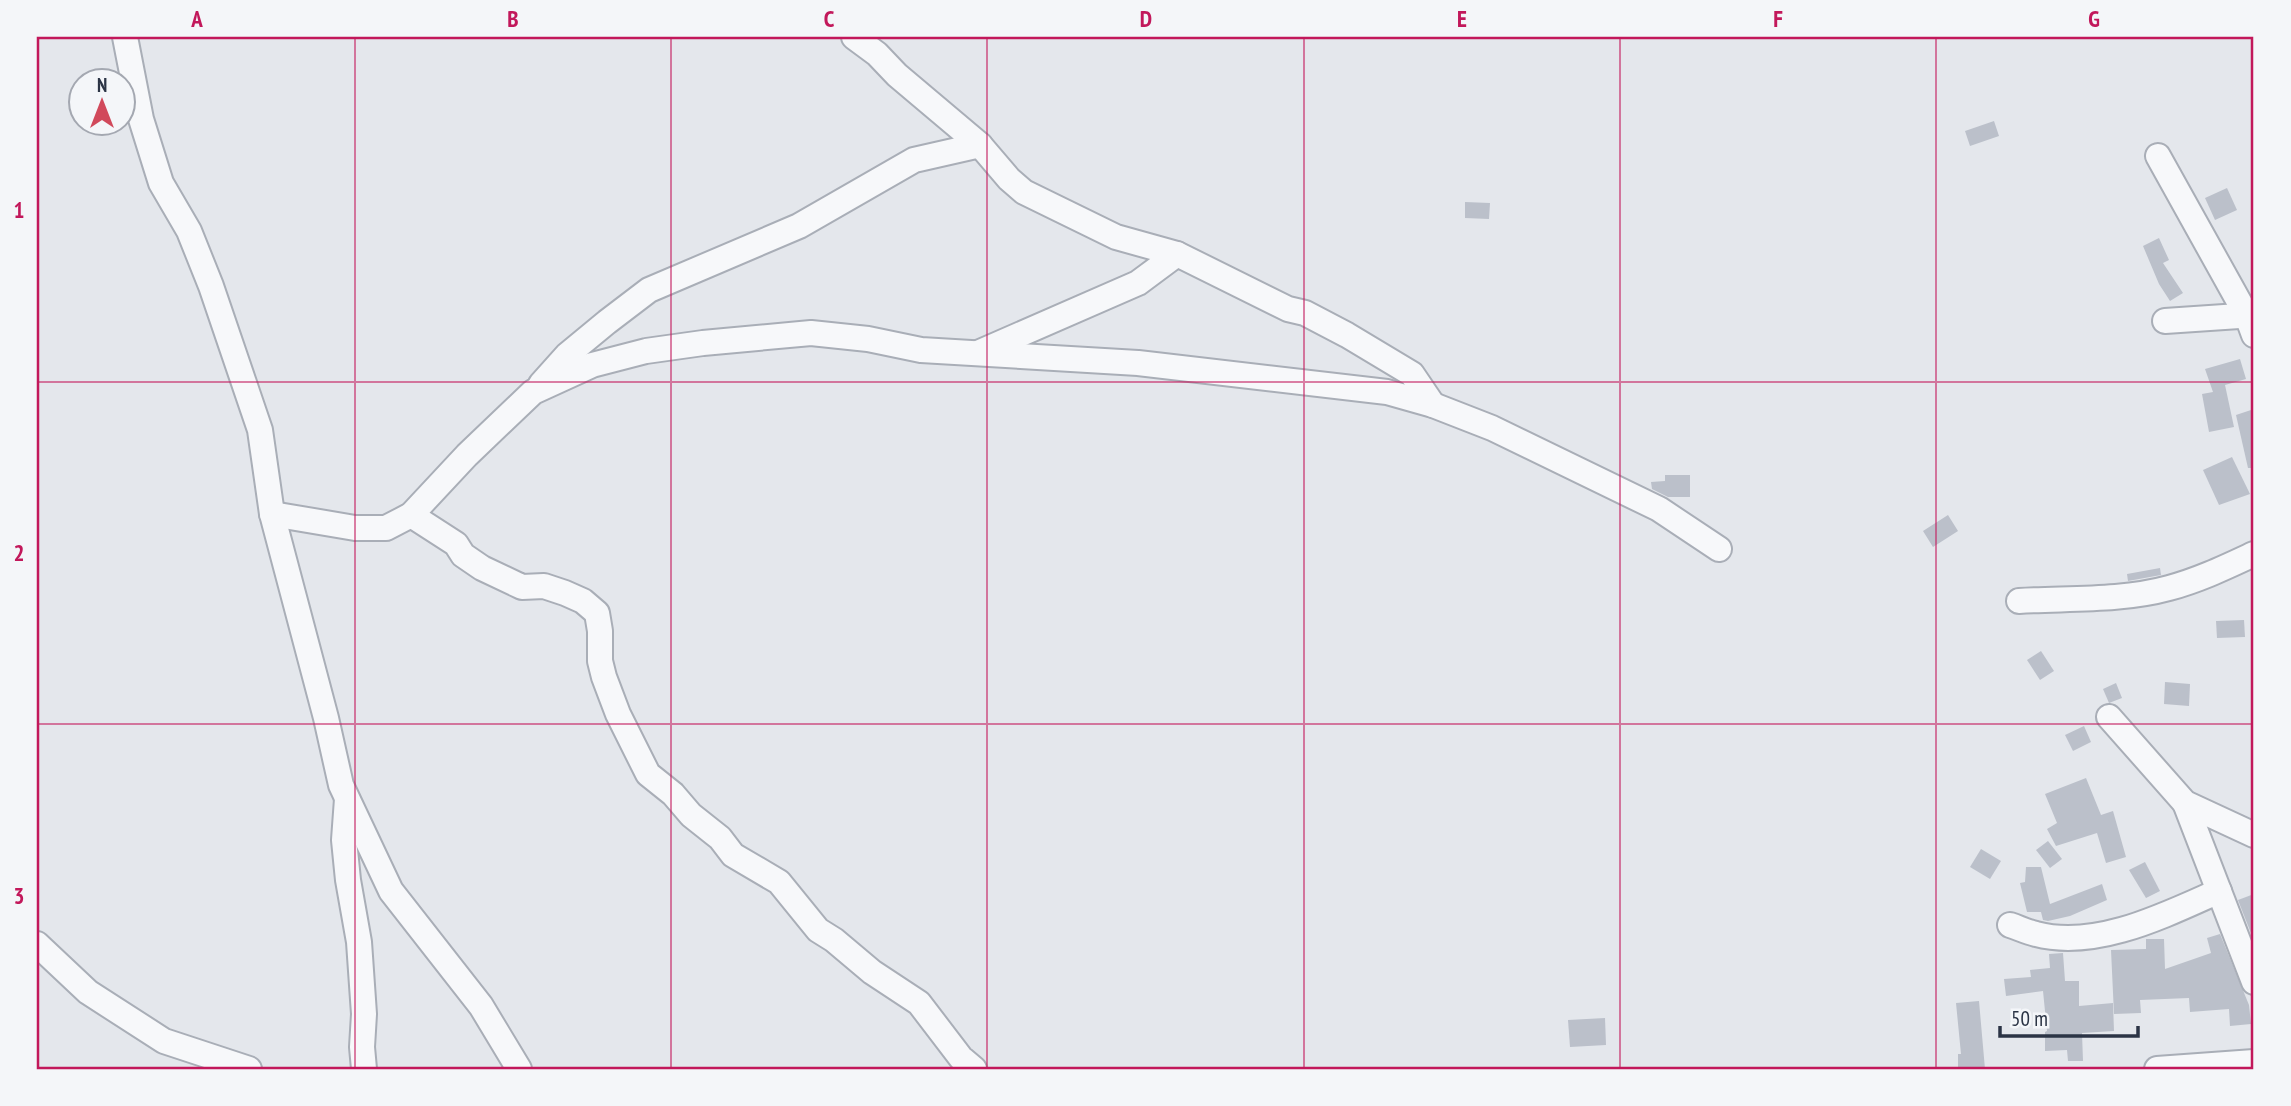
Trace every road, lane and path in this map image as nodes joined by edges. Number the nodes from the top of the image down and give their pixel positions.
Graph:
1 (125, 37) edge
2 (854, 37) edge
3 (981, 145) junction
4 (2158, 156) dead end
5 (1177, 254) junction
6 (2165, 321) dead end
7 (2252, 322) edge
8 (976, 354) junction
9 (533, 392) junction
10 (1433, 405) junction
11 (272, 514) junction
12 (411, 515) junction
13 (1719, 549) dead end
14 (2254, 554) edge
15 (2019, 601) dead end
16 (2109, 718) dead end
17 (347, 797) junction
18 (2185, 803) junction
19 (2254, 835) edge
20 (2218, 891) junction
21 (2010, 925) dead end
22 (37, 944) edge
23 (2254, 982) edge
24 (2254, 1062) edge
25 (249, 1069) edge
26 (364, 1069) edge
27 (519, 1069) edge
28 (975, 1069) edge
29 (2157, 1069) edge

1 - 11 street
2 - 3 street
3 - 5 street
3 - 9 street
4 - 7 street
5 - 8 street
5 - 10 street
6 - 7 street
8 - 9 street
8 - 10 street
9 - 12 street
10 - 13 street
11 - 12 street
11 - 17 street
12 - 28 street
14 - 15 street
16 - 18 street
17 - 26 street
17 - 27 street
18 - 19 street
18 - 20 street
20 - 21 street
20 - 23 street
22 - 25 street
24 - 29 street

